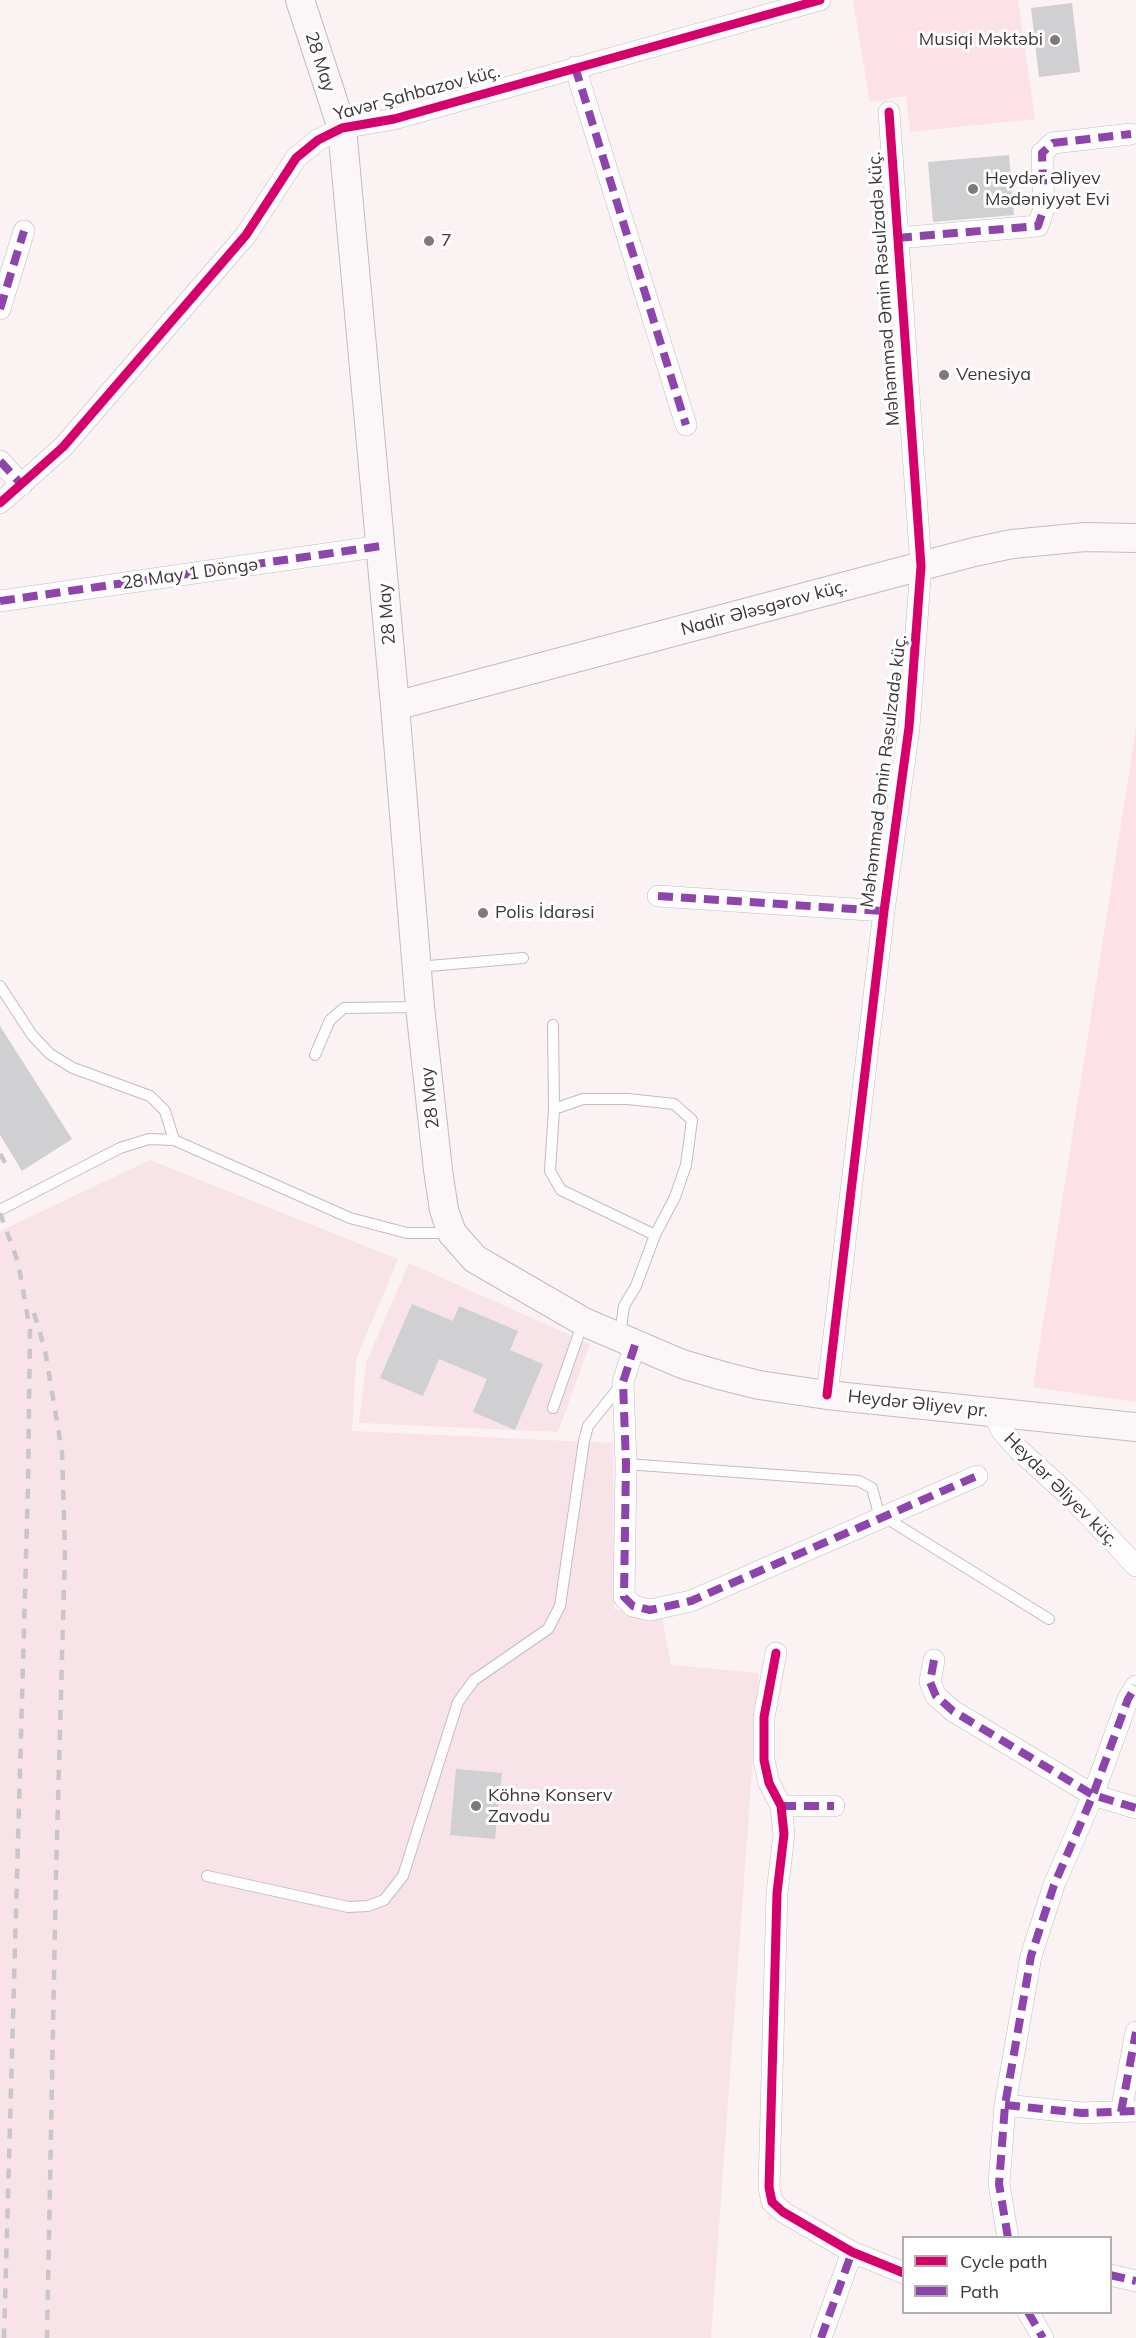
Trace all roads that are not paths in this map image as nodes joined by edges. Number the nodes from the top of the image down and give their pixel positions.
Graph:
1 (300, 0) edge
2 (820, 0) edge
3 (575, 67) junction
4 (889, 112) dead end
5 (342, 128) junction
6 (1131, 134) dead end
7 (24, 231) dead end
8 (897, 238) junction
9 (0, 309) edge
10 (686, 425) dead end
11 (0, 461) edge
12 (22, 485) junction
13 (0, 503) edge
14 (1136, 538) edge
15 (381, 546) junction
16 (921, 566) junction
17 (0, 601) edge
18 (395, 706) junction
19 (658, 896) dead end
20 (884, 911) junction
21 (523, 958) dead end
22 (417, 967) junction
23 (0, 986) edge
24 (420, 1007) junction
25 (553, 1025) dead end
26 (315, 1055) dead end
27 (554, 1108) junction
28 (174, 1140) junction
29 (0, 1210) edge
30 (452, 1233) junction
31 (655, 1235) junction
32 (584, 1322) junction
33 (627, 1342) junction
34 (623, 1382) junction
35 (826, 1395) junction
36 (553, 1408) dead end
37 (992, 1411) junction
38 (1136, 1427) edge
39 (626, 1464) junction
40 (977, 1476) dead end
41 (880, 1518) junction
42 (1136, 1566) edge
43 (1048, 1619) dead end
44 (776, 1653) dead end
45 (934, 1660) dead end
46 (1136, 1686) edge
47 (1093, 1795) junction
48 (781, 1806) junction
49 (834, 1806) dead end
50 (1136, 1808) edge
51 (207, 1876) dead end
52 (1136, 2032) edge
53 (1005, 2105) junction
54 (1128, 2112) edge
55 (1008, 2236) edge
56 (852, 2252) junction
57 (902, 2273) edge
58 (1112, 2275) edge
59 (1136, 2281) edge
60 (1029, 2314) edge
61 (821, 2338) edge
62 (1043, 2338) edge

1 - 5 main road, 28 May
2 - 3 street, Yavər Şahbazov küç.
3 - 5 street, Yavər Şahbazov küç.
3 - 10 street
4 - 8 street, Məhəmməd Əmin Rəsulzadə küç.
5 - 12 street, Yavər Şahbazov küç.
5 - 15 main road, 28 May
6 - 8 street
7 - 9 street
8 - 16 street, Məhəmməd Əmin Rəsulzadə küç.
11 - 12 street
12 - 13 street, Yavər Şahbazov küç.
14 - 16 main road, Nadir Ələsgərov küç.
15 - 17 street, 28 May 1 Döngə
15 - 18 main road, 28 May
16 - 18 main road, Nadir Ələsgərov küç.
16 - 20 street, Məhəmməd Əmin Rəsulzadə küç.
18 - 22 main road, 28 May
19 - 20 street
20 - 35 street, Məhəmməd Əmin Rəsulzadə küç.
21 - 22 lane
22 - 24 main road, 28 May
23 - 28 lane
24 - 26 lane
24 - 30 main road, 28 May
25 - 27 lane
27 - 31 lane
27 - 31 lane
28 - 29 lane
28 - 30 lane
30 - 32 main road, Heydər Əliyev pr.
31 - 33 lane
32 - 33 main road, Heydər Əliyev pr.
32 - 36 lane
33 - 34 street
33 - 35 main road, Heydər Əliyev pr.
34 - 39 street
34 - 51 lane
35 - 37 main road, Heydər Əliyev pr.
37 - 38 main road, Heydər Əliyev pr.
37 - 42 street, Heydər Əliyev küç.
39 - 41 lane
39 - 41 street
40 - 41 street
41 - 43 lane
44 - 48 street
45 - 47 street
46 - 47 street
47 - 50 street
47 - 53 street
48 - 49 street
48 - 56 street
52 - 54 street
53 - 54 street
53 - 55 street
56 - 57 street
56 - 61 street
58 - 59 street
60 - 62 street

